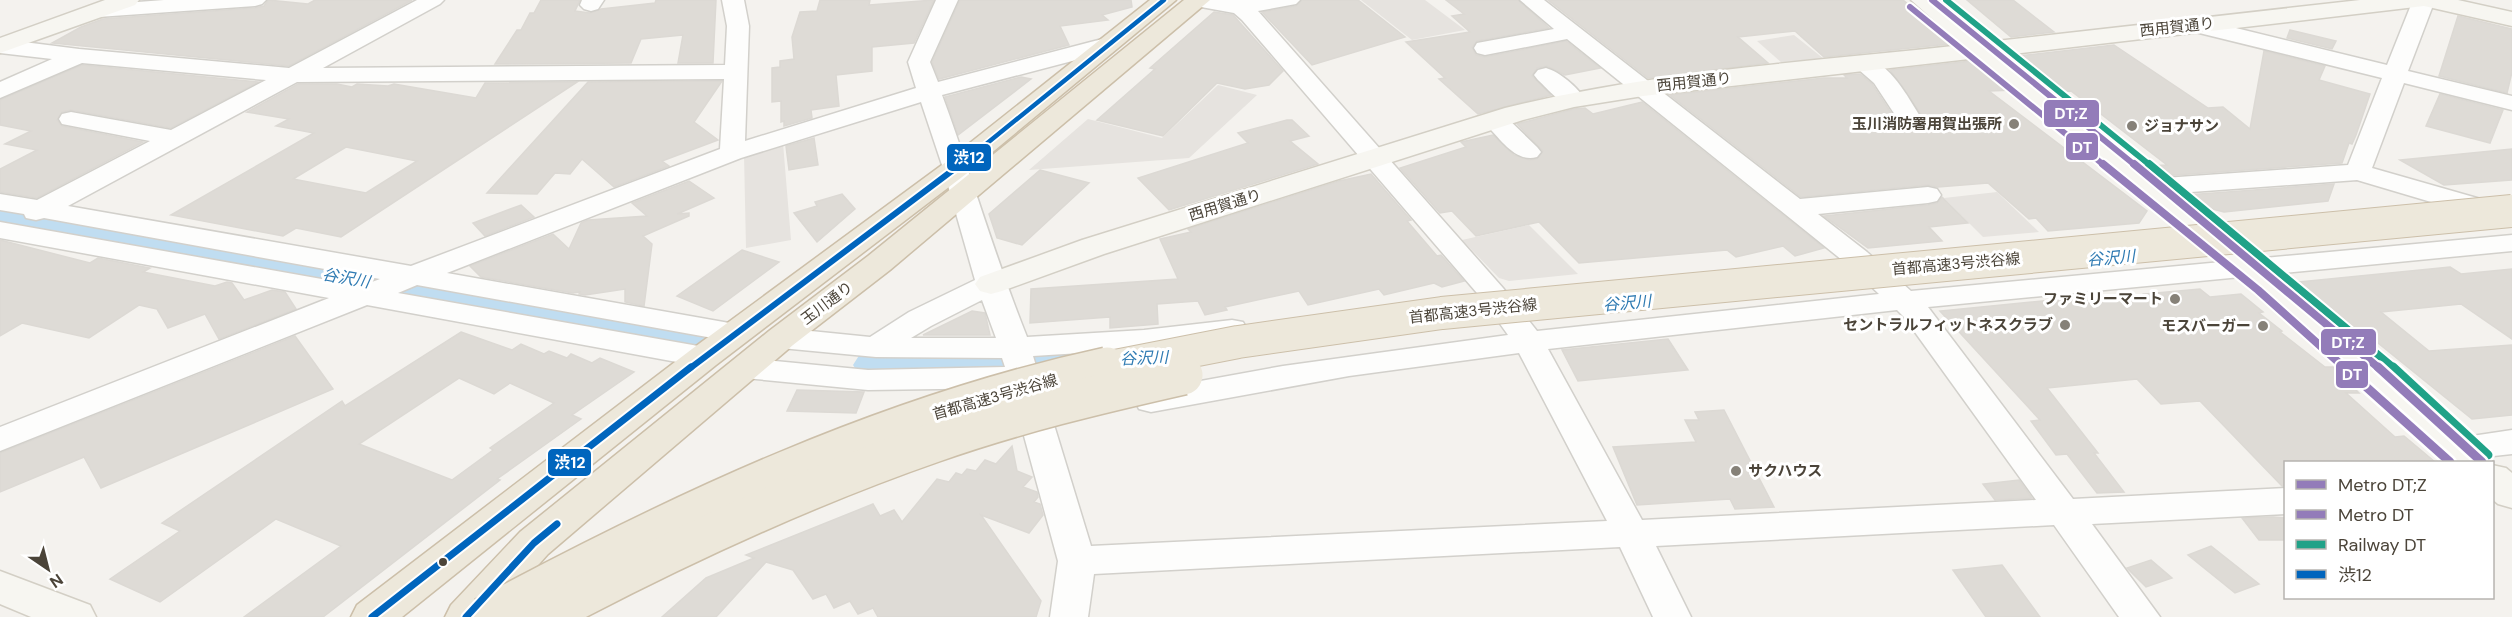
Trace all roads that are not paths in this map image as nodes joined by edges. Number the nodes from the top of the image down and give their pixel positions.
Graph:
1 (127, 0) edge
2 (255, 0) edge
3 (433, 0) edge
4 (734, 0) edge
5 (947, 0) edge
6 (1164, 0) edge
7 (1197, 0) edge
8 (1288, 0) edge
9 (1532, 0) edge
10 (1923, 0) edge
11 (2424, 0) edge
12 (1240, 8) junction
13 (98, 11) junction
14 (2512, 19) edge
15 (2195, 25) junction
16 (1571, 32) junction
17 (1106, 45) junction
18 (0, 46) edge
19 (1485, 48) dead end
20 (1980, 49) junction
21 (79, 57) junction
22 (1862, 63) junction
23 (735, 72) junction
24 (291, 75) junction
25 (1546, 75) dead end
26 (2395, 75) junction
27 (1642, 88) junction
28 (0, 91) edge
29 (931, 91) junction
30 (1573, 99) junction
31 (2512, 103) edge
32 (71, 119) dead end
33 (1910, 119) dead end
34 (1495, 120) junction
35 (174, 138) junction
36 (1528, 152) dead end
37 (732, 153) junction
38 (1377, 158) junction
39 (2358, 172) junction
40 (959, 180) junction
41 (2150, 187) junction
42 (1928, 195) dead end
43 (2512, 197) edge
44 (2462, 202) junction
45 (1794, 208) junction
46 (42, 209) junction
47 (2512, 211) edge
48 (2512, 217) edge
49 (0, 223) edge
50 (2196, 226) junction
51 (2512, 232) edge
52 (2512, 243) edge
53 (1857, 258) junction
54 (2244, 269) junction
55 (414, 276) junction
56 (991, 284) junction
57 (1493, 294) junction
58 (362, 296) junction
59 (1904, 299) junction
60 (735, 333) junction
61 (780, 338) junction
62 (1528, 341) junction
63 (876, 347) junction
64 (704, 357) junction
65 (1019, 362) junction
66 (745, 368) junction
67 (1037, 426) junction
68 (0, 440) edge
69 (2512, 442) edge
70 (2466, 455) edge
71 (2284, 501) edge
72 (2065, 512) junction
73 (1632, 535) junction
74 (1077, 561) junction
75 (0, 586) edge
76 (75, 617) edge
77 (372, 617) edge
78 (466, 617) edge
79 (484, 617) edge
80 (544, 617) edge
81 (583, 617) edge
82 (1069, 617) edge
83 (1671, 617) edge
84 (2141, 617) edge

1 - 13 street
2 - 13 street
3 - 24 street
4 - 23 street
5 - 29 street
6 - 17 highway, 玉川通り
7 - 12 street
7 - 40 highway, 玉川通り
8 - 12 street
9 - 16 street
10 - 20 street
11 - 14 street, 西用賀通り
11 - 15 street, 西用賀通り
11 - 26 street
12 - 38 street
13 - 18 street
15 - 20 street, 西用賀通り
15 - 26 street
16 - 19 street
16 - 27 street
17 - 29 street
17 - 40 highway, 玉川通り
18 - 21 street
20 - 22 street, 西用賀通り
20 - 41 street
21 - 24 street
21 - 28 street
22 - 27 street, 西用賀通り
22 - 33 street
23 - 24 street
23 - 37 street
24 - 35 street
25 - 30 street
26 - 31 street
26 - 39 street
27 - 30 street, 西用賀通り
27 - 45 street
29 - 37 street
29 - 40 street
30 - 34 street, 西用賀通り
32 - 35 street
34 - 36 street
34 - 38 street, 西用賀通り
35 - 46 street
37 - 55 street
38 - 56 street, 西用賀通り
38 - 57 street
39 - 41 street
39 - 44 street
40 - 56 street
40 - 60 highway, 玉川通り
40 - 61 highway, 玉川通り
41 - 50 street
42 - 45 street
43 - 44 street
44 - 48 street
44 - 50 street
45 - 53 street
46 - 49 street
46 - 55 street
47 - 79 highway, 首都高速3号渋谷線, bridge
49 - 58 street
50 - 53 street
50 - 54 street
51 - 80 highway, 首都高速3号渋谷線, bridge
52 - 54 street
53 - 57 street
53 - 59 street
54 - 59 street
54 - 70 street
55 - 58 street
55 - 60 street
56 - 63 street
56 - 65 street
57 - 62 street
57 - 65 street
58 - 64 street
58 - 68 street
59 - 62 street
59 - 72 street
60 - 64 highway, 玉川通り
61 - 63 street
61 - 66 highway, 玉川通り
62 - 67 street
62 - 73 street
63 - 65 street
64 - 77 highway, 玉川通り
65 - 66 street
65 - 67 street
66 - 78 highway, 玉川通り
67 - 74 street
67 - 81 street
69 - 70 street
71 - 72 street
72 - 73 street
72 - 84 street
73 - 74 street
73 - 83 street
74 - 82 street
75 - 76 street

